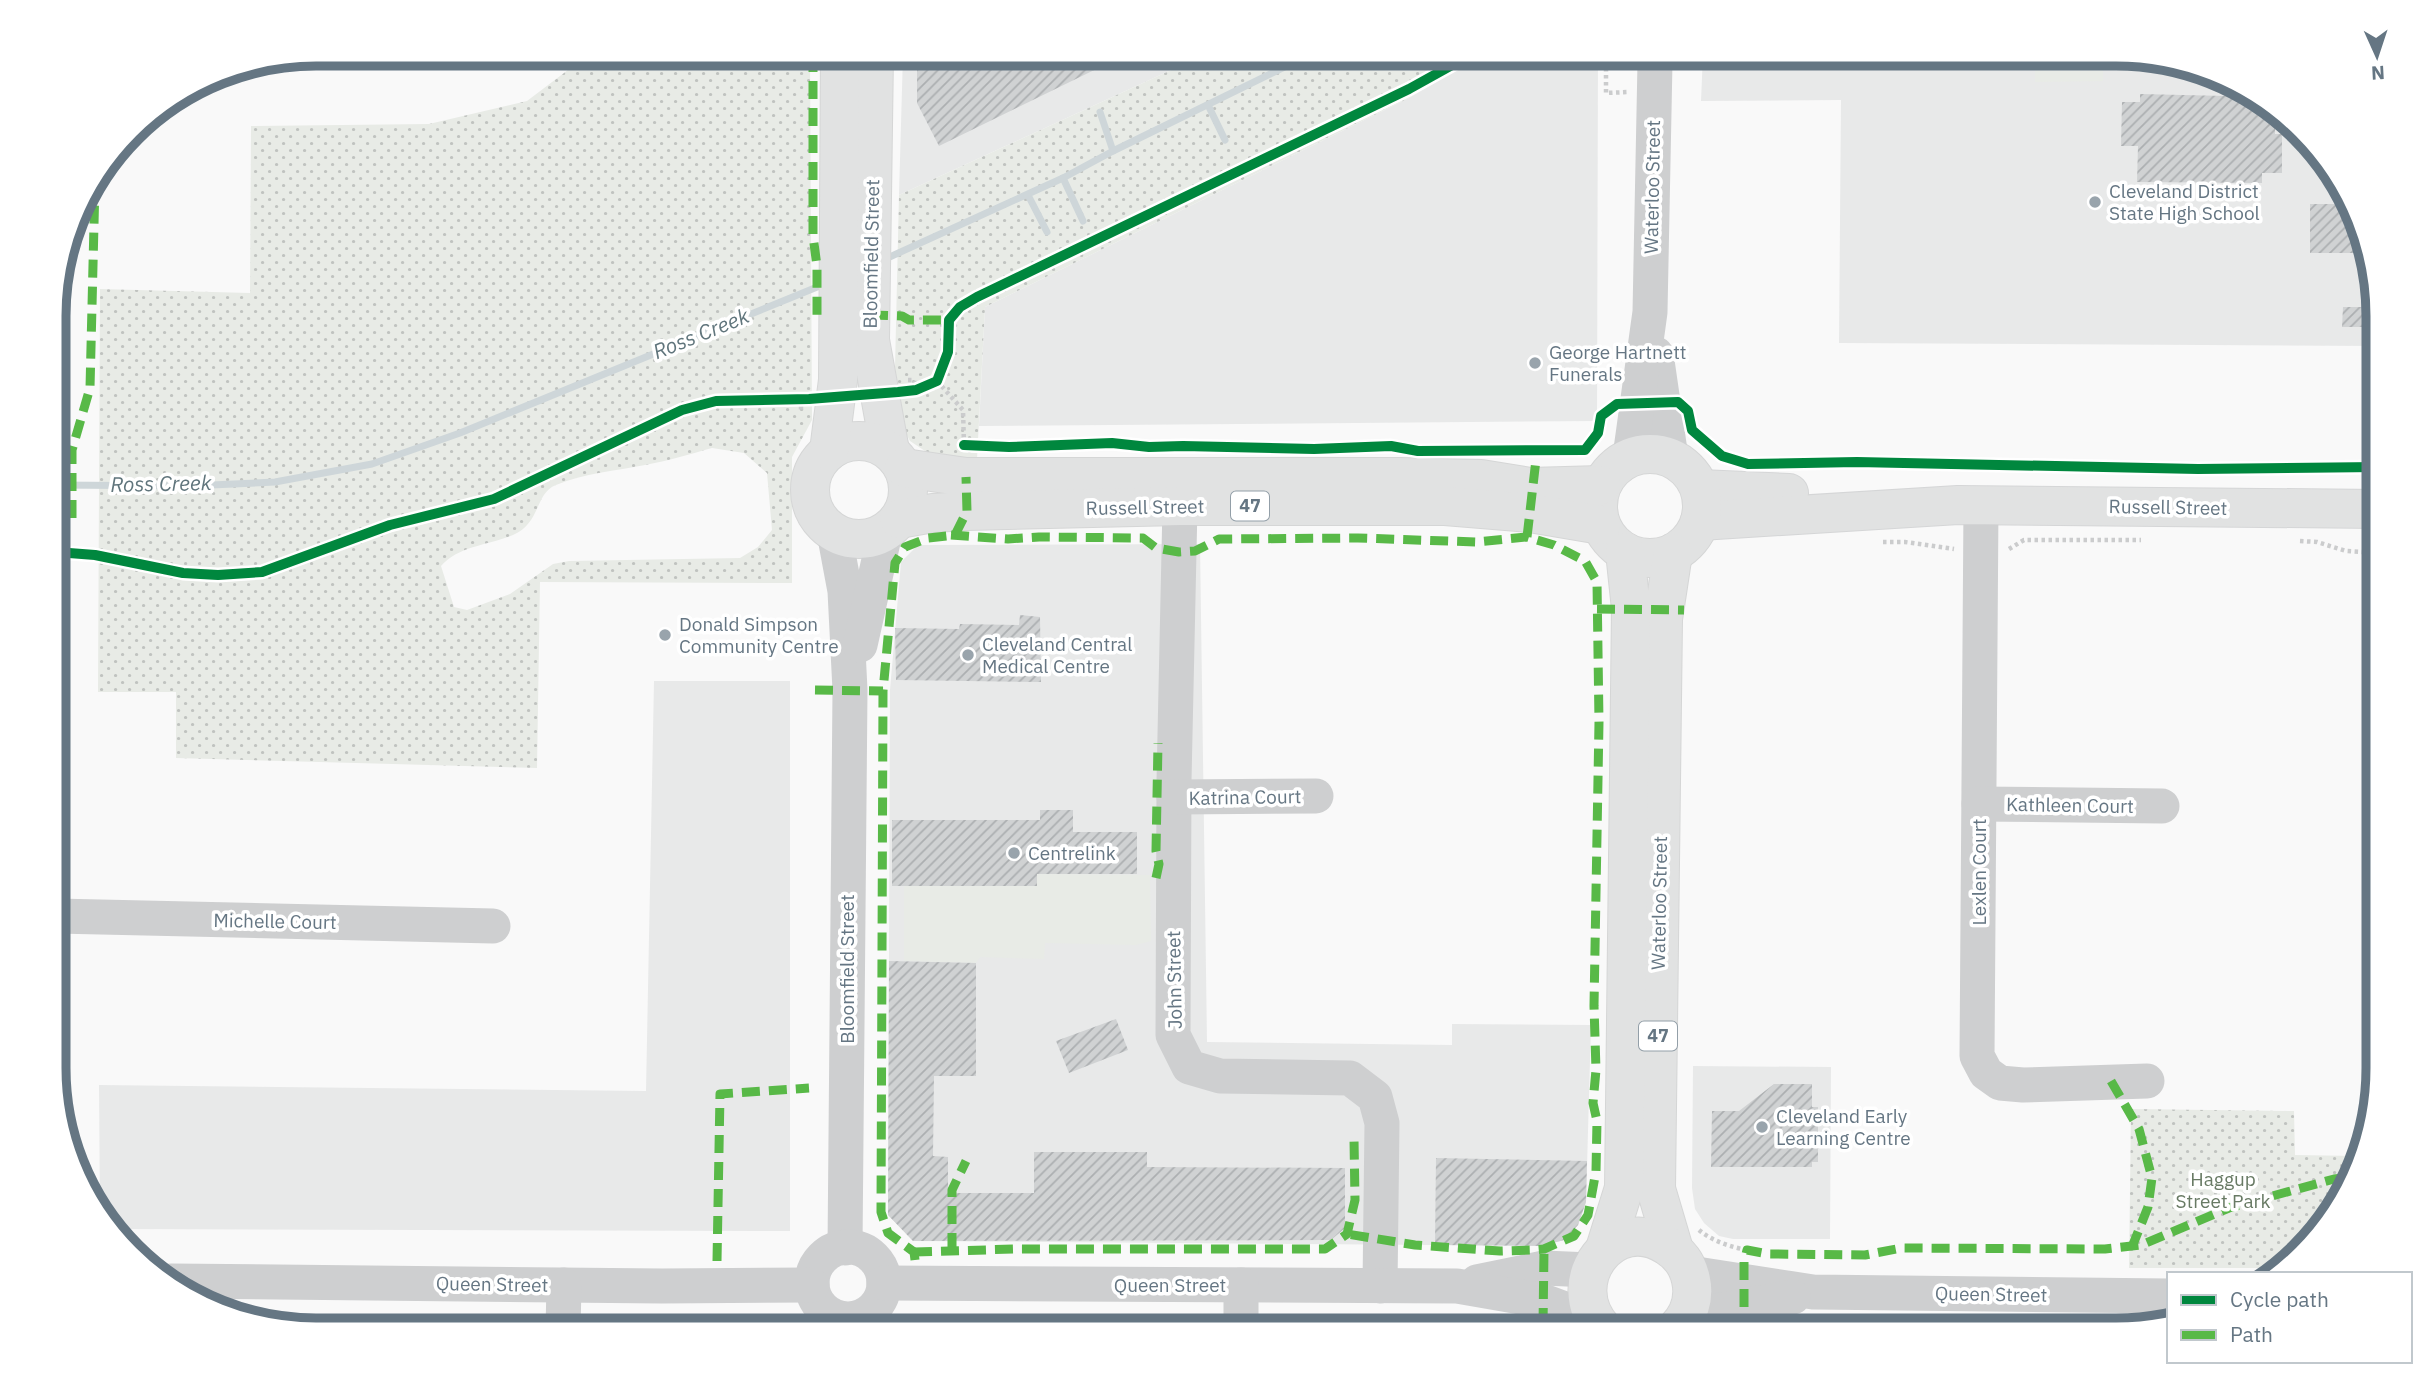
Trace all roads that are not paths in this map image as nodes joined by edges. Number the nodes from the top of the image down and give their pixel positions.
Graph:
1 (841, 66) edge
2 (873, 66) edge
3 (1656, 69) edge
4 (855, 234) junction
5 (855, 307) junction
6 (1650, 312) junction
7 (829, 451) junction
8 (1630, 457) junction
9 (1671, 458) junction
10 (897, 460) junction
11 (1601, 485) junction
12 (1700, 505) junction
13 (1970, 505) junction
14 (1180, 506) junction
15 (2366, 509) edge
16 (892, 526) junction
17 (834, 533) junction
18 (1613, 539) junction
19 (1673, 553) junction
20 (850, 690) junction
21 (1316, 796) dead end
22 (1174, 797) junction
23 (1979, 804) junction
24 (2162, 806) dead end
25 (66, 916) edge
26 (493, 926) dead end
27 (2147, 1081) dead end
28 (845, 1248) junction
29 (1686, 1250) junction
30 (1597, 1259) junction
31 (188, 1281) edge
32 (884, 1283) junction
33 (564, 1285) junction
34 (812, 1285) junction
35 (1241, 1285) junction
36 (1380, 1286) junction
37 (1457, 1286) junction
38 (1813, 1292) junction
39 (2167, 1296) edge
40 (564, 1318) edge
41 (834, 1318) edge
42 (856, 1318) edge
43 (1241, 1318) edge
44 (1582, 1318) edge
45 (1594, 1318) edge
46 (1683, 1318) edge
47 (1701, 1318) edge

1 - 4 main road, Bloomfield Street
2 - 4 main road, Bloomfield Street
3 - 6 street, Waterloo Street
4 - 5 main road, Bloomfield Street
5 - 7 main road, Bloomfield Street
5 - 10 main road, Bloomfield Street
6 - 8 street, Waterloo Street
6 - 9 street, Waterloo Street
7 - 10 main road, 47
7 - 17 main road
8 - 9 main road
8 - 11 main road
9 - 12 main road
10 - 11 main road, Russell Street / 47
10 - 16 main road
11 - 18 main road, 47
12 - 13 main road, Russell Street
12 - 19 main road
13 - 15 main road, Russell Street
13 - 23 street, Lexlen Court
14 - 16 main road, Russell Street / 47
14 - 18 main road, Russell Street / 47
14 - 22 street, John Street
16 - 17 main road, 47
16 - 20 street, Bloomfield Street
17 - 20 street, Bloomfield Street
18 - 19 main road, 47
18 - 30 main road, Waterloo Street / 47
19 - 29 main road, Waterloo Street / 47
20 - 28 street, Bloomfield Street
21 - 22 street, Katrina Court
22 - 36 street, John Street
23 - 24 street, Kathleen Court
23 - 27 street, Lexlen Court
25 - 26 street, Michelle Court
28 - 32 street
28 - 34 street
29 - 30 main road
29 - 38 street, Queen Street
29 - 46 main road, 47
30 - 37 street, Queen Street
30 - 45 main road, 47
31 - 33 street, Queen Street
32 - 35 street, Queen Street
32 - 42 street
33 - 34 street, Queen Street
33 - 40 street
34 - 41 street
35 - 36 street, Queen Street
35 - 43 street
36 - 37 street, Queen Street
37 - 44 street, Queen Street
38 - 39 street, Queen Street
38 - 47 street, Queen Street

